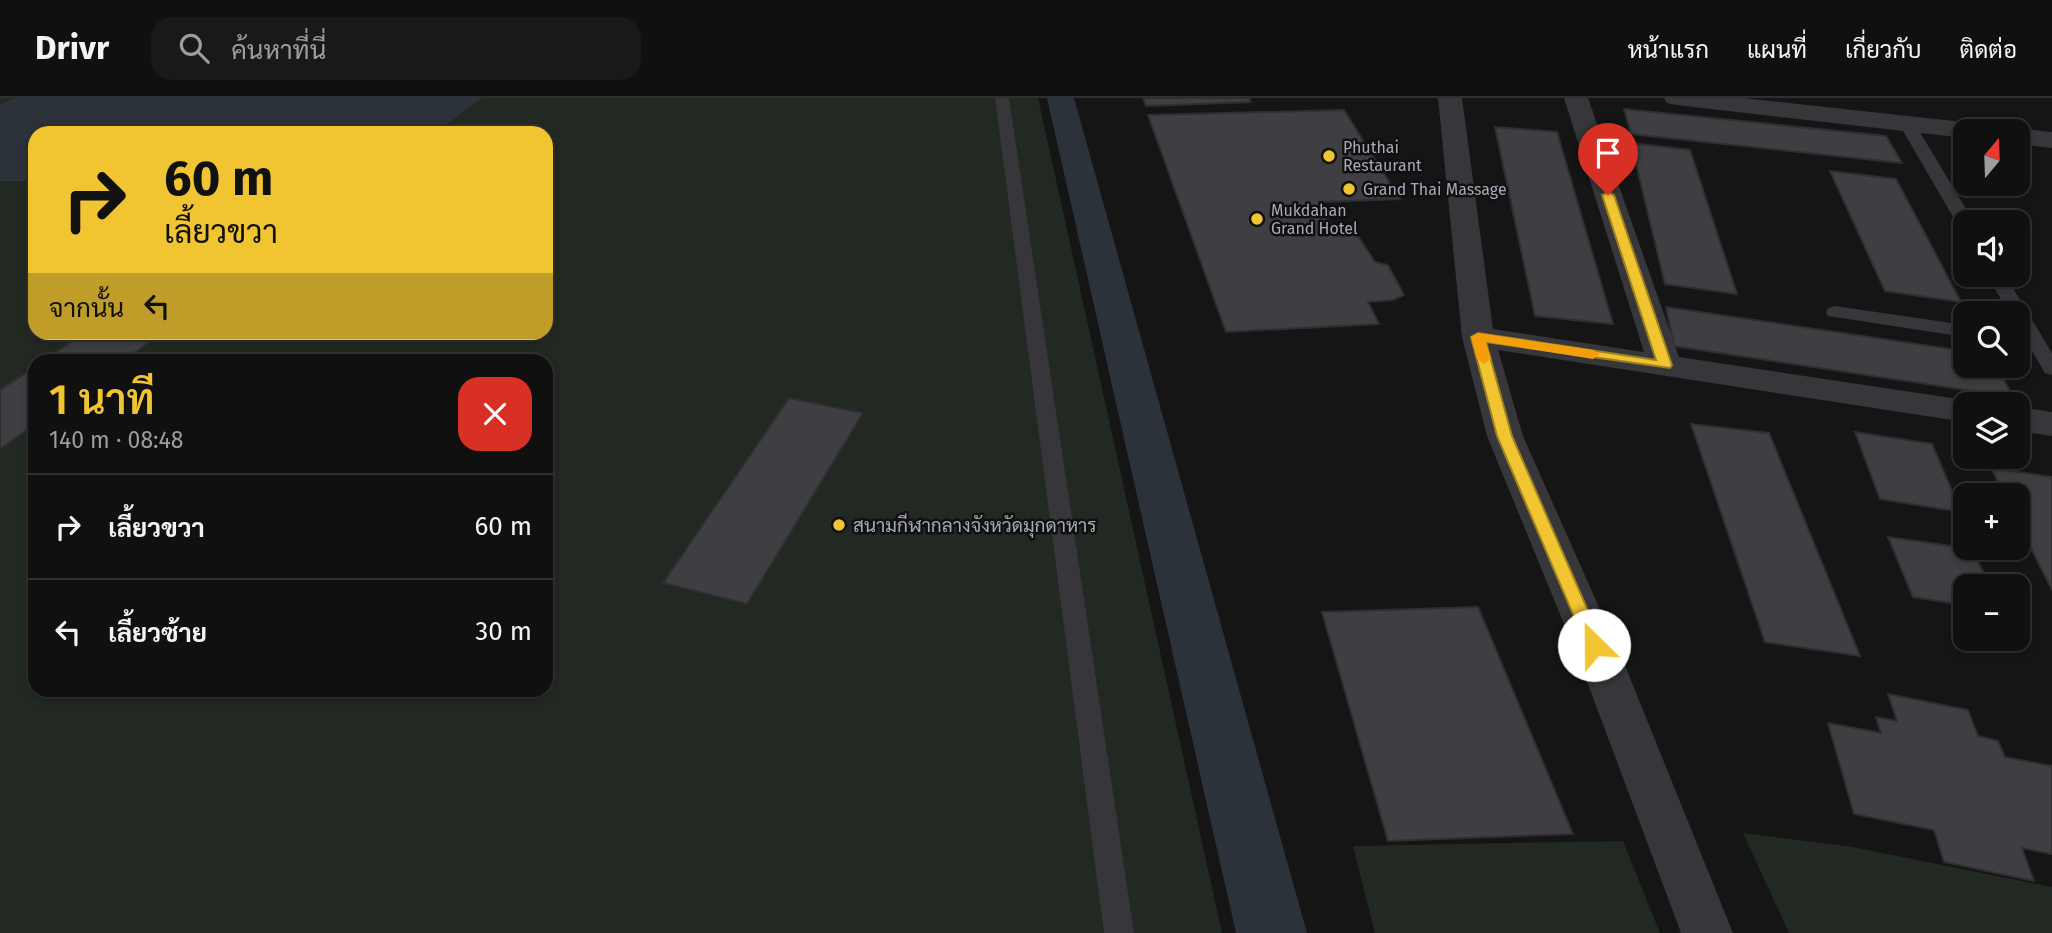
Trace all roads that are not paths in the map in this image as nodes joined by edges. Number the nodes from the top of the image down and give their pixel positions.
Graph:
1 (1002, 98) edge
2 (1450, 98) edge
3 (1576, 98) edge
4 (1676, 98) edge
5 (1907, 124) junction
6 (1953, 129) edge
7 (2030, 137) edge
8 (2052, 140) edge
9 (1958, 210) edge
10 (1835, 312) dead end
11 (1953, 329) edge
12 (1478, 337) junction
13 (2030, 343) edge
14 (1665, 365) junction
15 (2052, 369) edge
16 (1953, 409) edge
17 (2030, 421) edge
18 (2052, 424) edge
19 (1119, 933) edge
20 (1707, 933) edge

1 - 19 lane
2 - 12 street
3 - 14 street
4 - 5 street
5 - 6 street
5 - 9 lane
7 - 8 street
10 - 11 lane
12 - 14 street
12 - 20 street
13 - 15 lane
14 - 16 street
17 - 18 street

